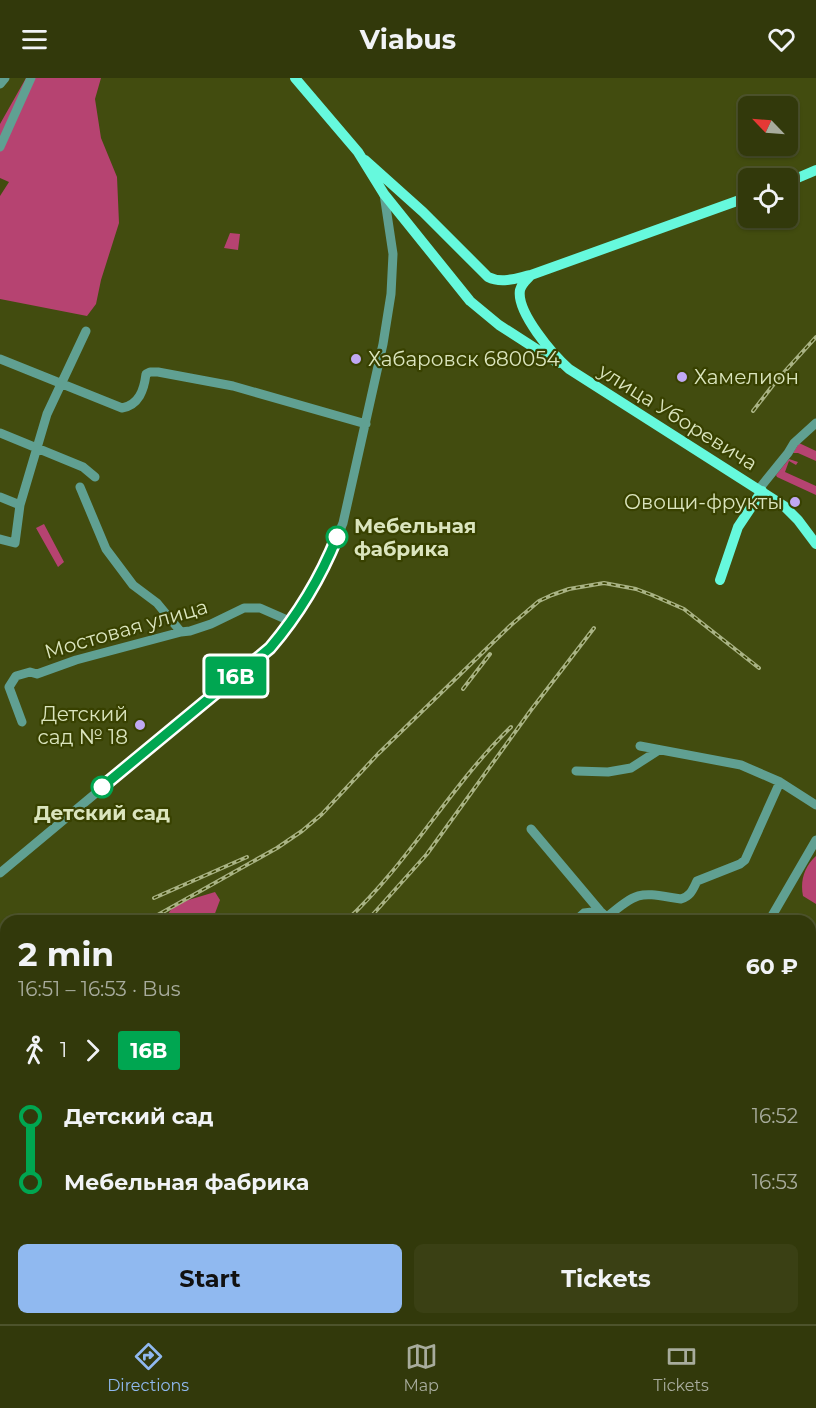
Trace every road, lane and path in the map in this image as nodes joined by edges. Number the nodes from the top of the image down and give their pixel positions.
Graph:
1 (5, 78) edge
2 (31, 78) edge
3 (295, 78) edge
4 (0, 84) edge
5 (0, 147) edge
6 (364, 160) junction
7 (816, 170) edge
8 (798, 178) edge
9 (384, 194) junction
10 (738, 201) edge
11 (399, 213) junction
12 (388, 220) junction
13 (531, 274) junction
14 (527, 314) junction
15 (86, 331) dead end
16 (511, 333) junction
17 (0, 359) edge
18 (569, 369) junction
19 (60, 384) junction
20 (816, 423) edge
21 (366, 424) junction
22 (0, 433) edge
23 (37, 447) junction
24 (95, 477) dead end
25 (80, 487) dead end
26 (760, 490) junction
27 (0, 497) edge
28 (20, 505) junction
29 (0, 539) edge
30 (816, 544) edge
31 (720, 580) dead end
32 (292, 622) junction
33 (181, 632) junction
34 (22, 722) dead end
35 (639, 746) dead end
36 (659, 750) junction
37 (576, 771) dead end
38 (780, 782) junction
39 (816, 805) edge
40 (531, 829) dead end
41 (815, 843) edge
42 (0, 873) edge
43 (604, 915) edge
44 (609, 915) edge
45 (773, 915) edge

1 - 4 street
2 - 5 street
3 - 6 main road
6 - 9 main road
6 - 13 main road
7 - 8 main road
9 - 11 main road
9 - 12 street
10 - 13 main road
11 - 12 street
11 - 16 main road
12 - 21 street
13 - 14 main road
14 - 16 main road
14 - 18 main road, улица Уборевича
15 - 19 street
16 - 18 main road
17 - 19 street
18 - 26 main road, улица Уборевича
19 - 21 street
19 - 23 street
20 - 26 street
21 - 32 street
22 - 23 street
23 - 24 street
23 - 28 street
25 - 33 street
26 - 30 main road, улица Уборевича
26 - 31 main road
27 - 28 street
28 - 29 street
32 - 33 street, Мостовая улица
32 - 42 street
33 - 34 street, Мостовая улица
35 - 36 street
36 - 37 street
36 - 38 street
38 - 39 street
38 - 44 street
40 - 43 street
41 - 45 street

